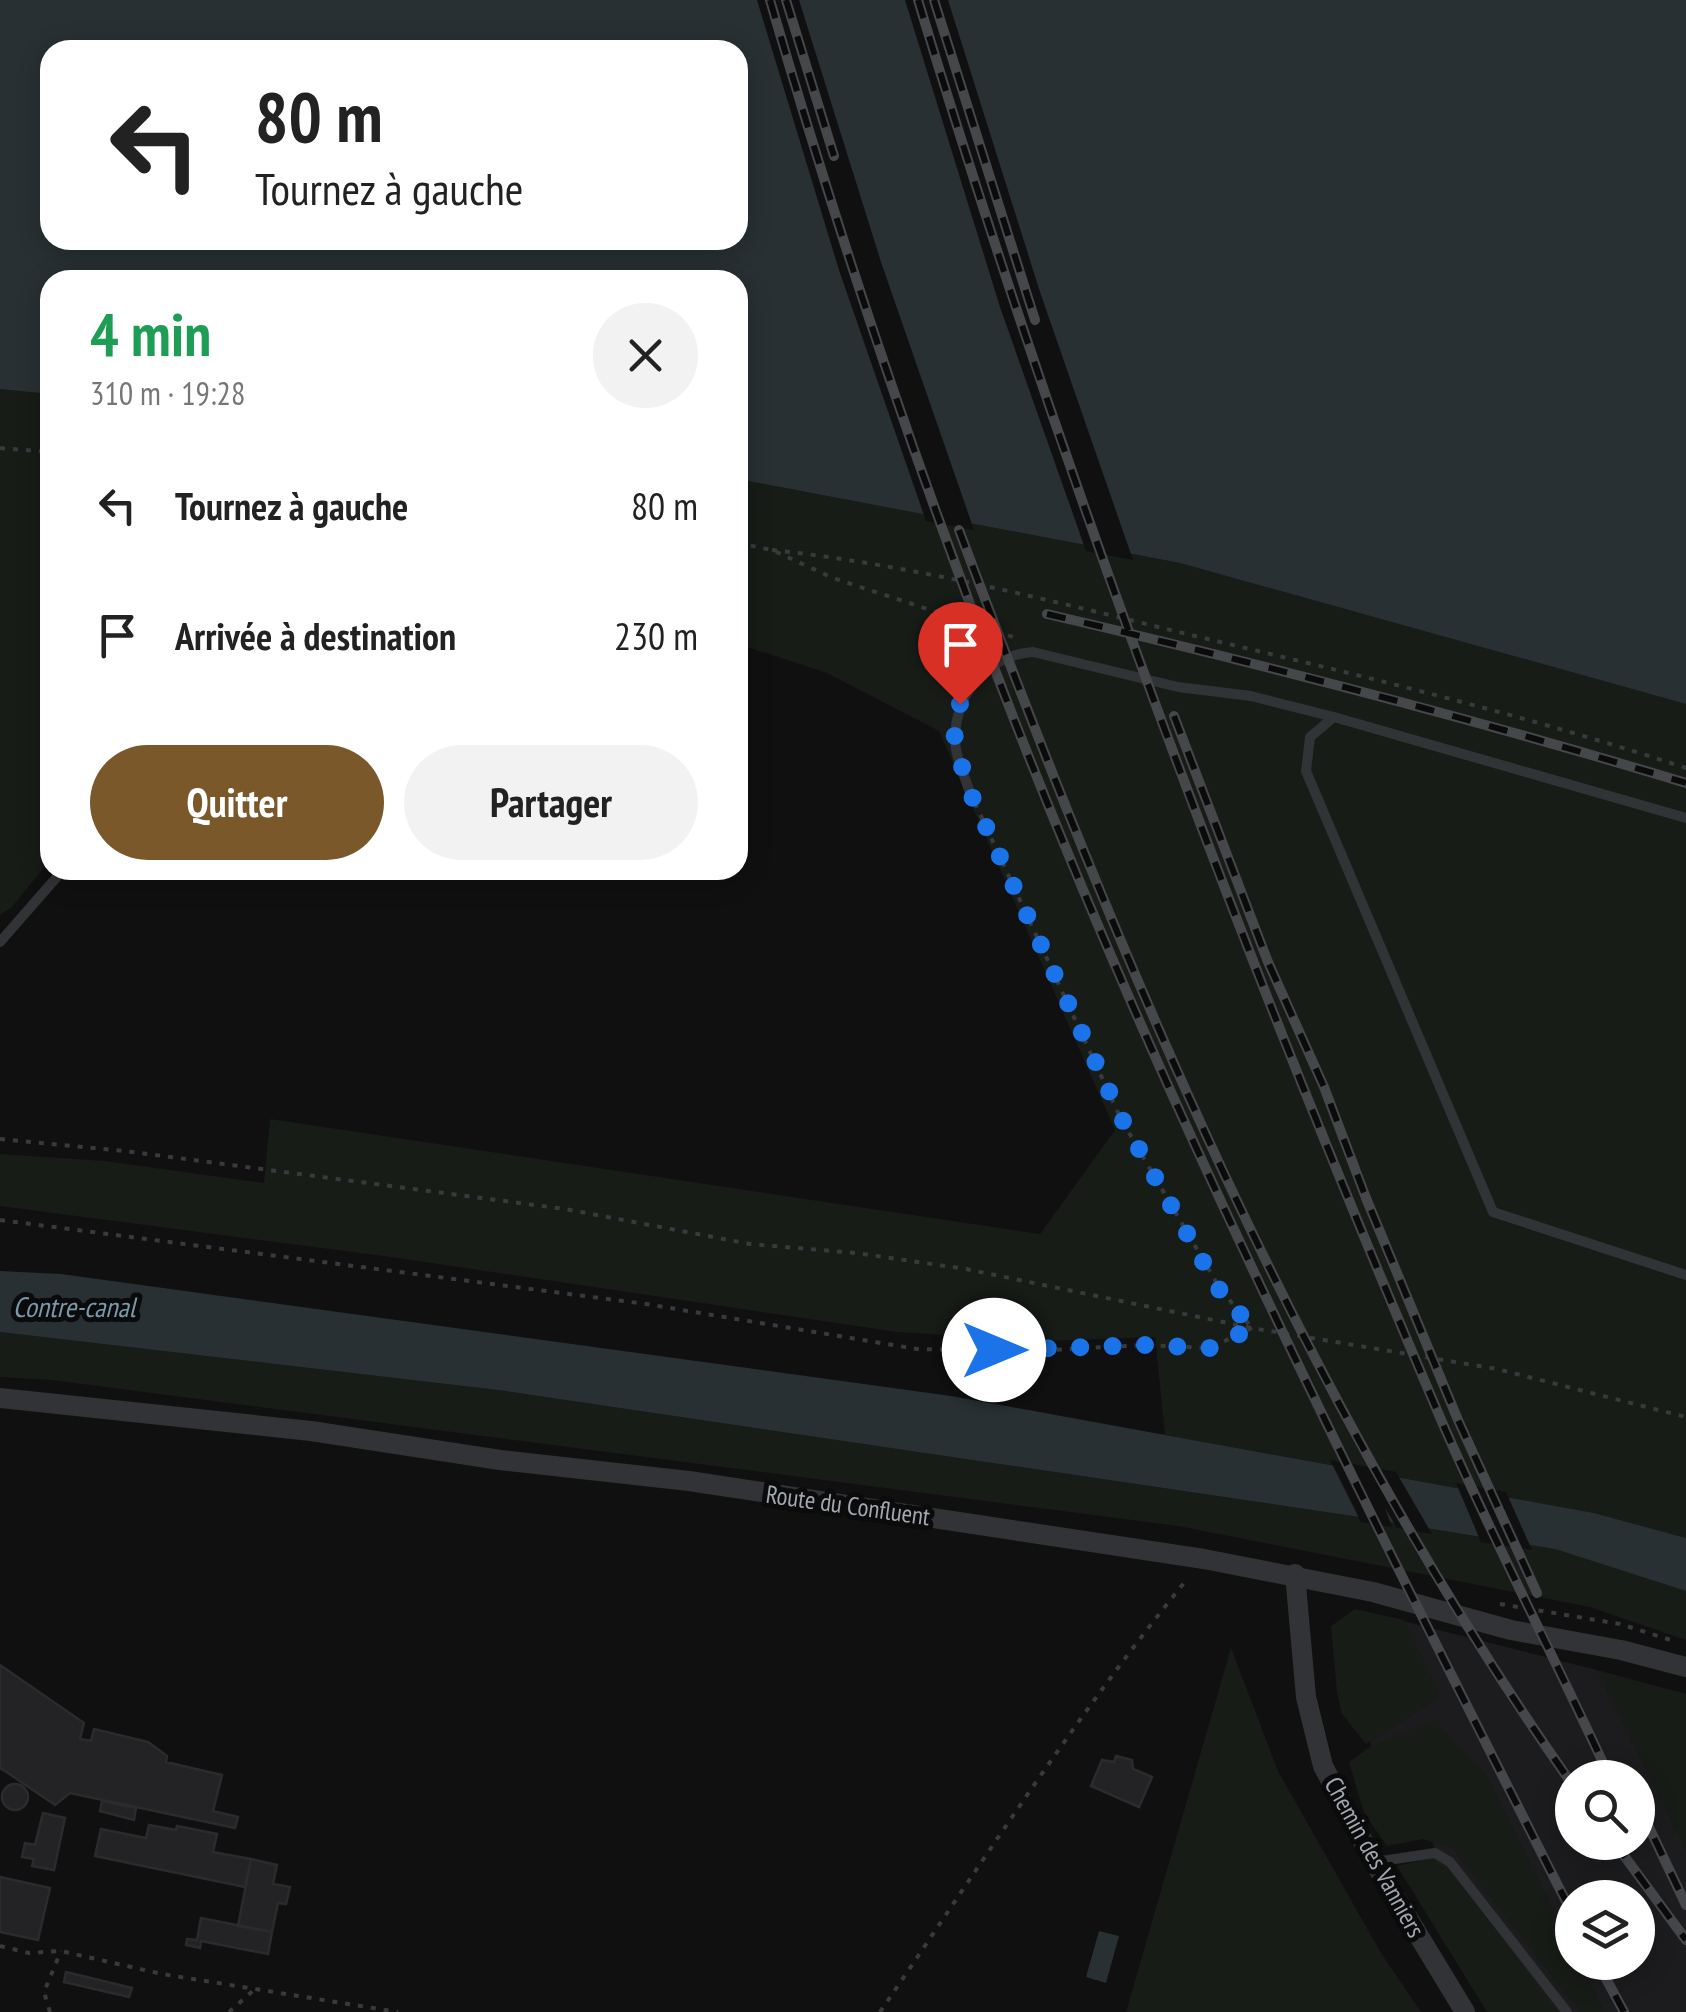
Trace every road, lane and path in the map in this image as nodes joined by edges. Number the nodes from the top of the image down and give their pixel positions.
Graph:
1 (0, 448) edge
2 (40, 451) edge
3 (748, 545) edge
4 (772, 550) junction
5 (1033, 652) junction
6 (1334, 717) junction
7 (1686, 768) edge
8 (969, 790) joint
9 (1686, 818) edge
10 (54, 880) edge
11 (0, 942) edge
12 (0, 1139) edge
13 (0, 1220) edge
14 (1686, 1275) edge
15 (1252, 1328) junction
16 (0, 1398) edge
17 (1686, 1417) edge
18 (1204, 1559) junction
19 (1295, 1574) junction
20 (1686, 1666) edge
21 (1374, 1862) junction
22 (0, 1946) edge
23 (62, 1951) junction
24 (256, 1988) junction
25 (50, 2012) edge
26 (229, 2012) edge
27 (398, 2012) edge
28 (880, 2012) edge
29 (1465, 2012) edge
30 (1568, 2012) edge

1 - 2 path
3 - 4 path
4 - 5 path
4 - 7 path
5 - 6 lane
5 - 8 lane
6 - 9 lane
6 - 14 lane
8 - 15 path
10 - 11 lane
12 - 15 path
13 - 15 path
15 - 17 path
16 - 18 street, Route du Confluent
18 - 19 street, Route du Confluent
18 - 28 path
19 - 20 street, Route du Confluent
19 - 21 street, Chemin des Vanniers
21 - 29 street, Chemin des Vanniers
21 - 30 lane
22 - 23 path
23 - 24 path
23 - 25 path
24 - 26 path
24 - 27 path

